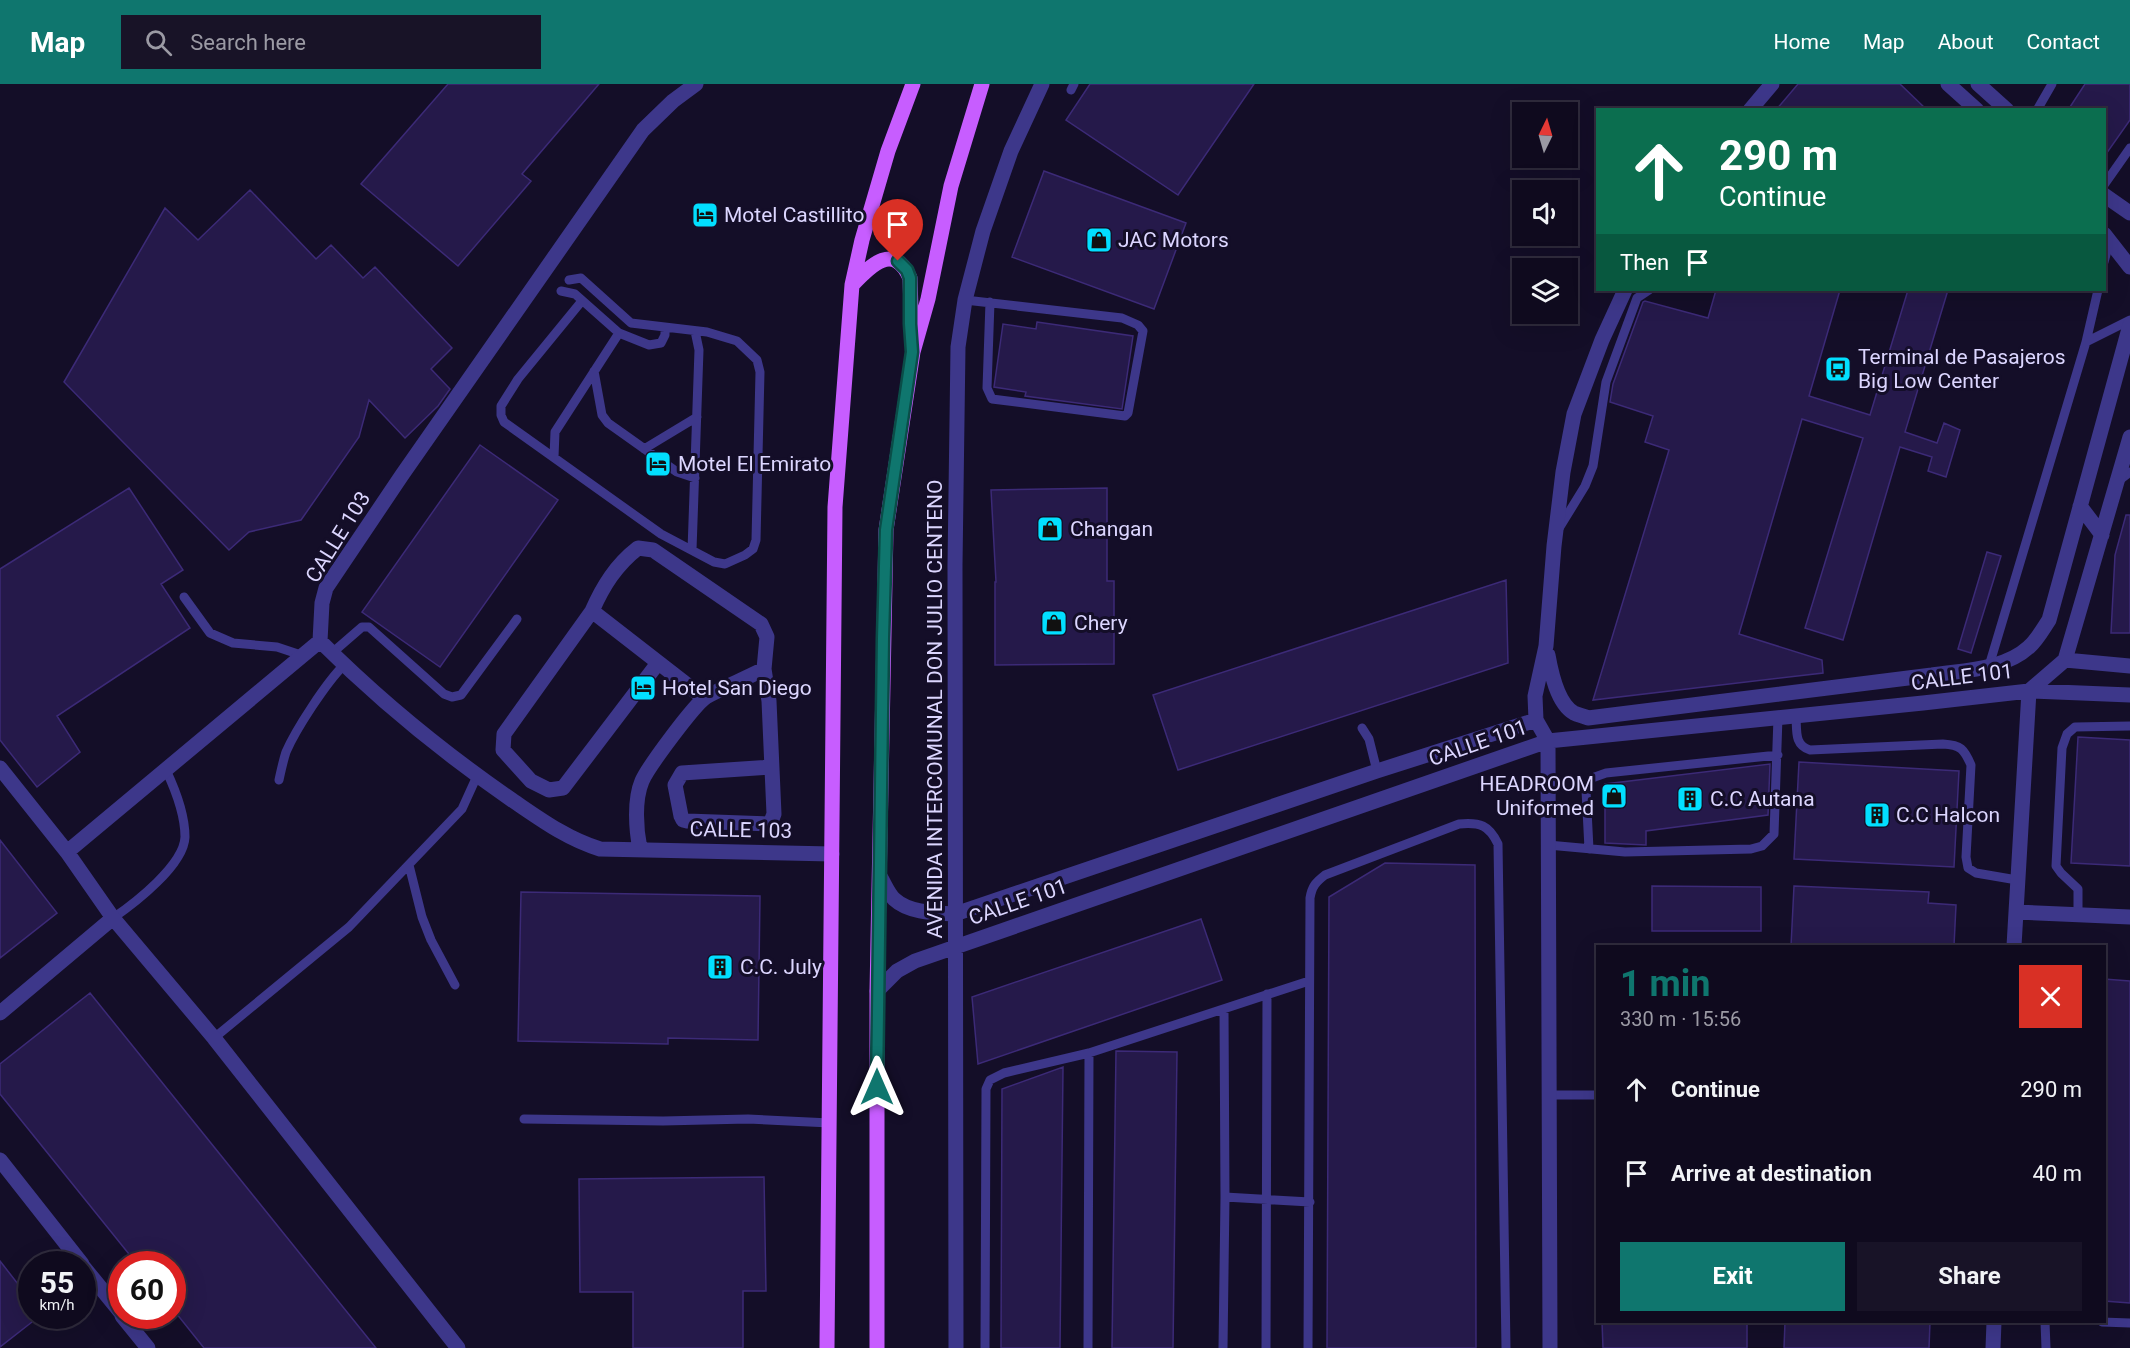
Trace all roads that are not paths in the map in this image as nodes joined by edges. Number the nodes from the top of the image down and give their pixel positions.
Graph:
1 (696, 84) edge
2 (913, 84) edge
3 (982, 84) edge
4 (1042, 84) edge
5 (1772, 84) edge
6 (1948, 84) edge
7 (1978, 84) edge
8 (2052, 84) edge
9 (1752, 108) edge
10 (1975, 108) edge
11 (2005, 108) edge
12 (2038, 108) edge
13 (2130, 148) edge
14 (2106, 182) edge
15 (2106, 196) edge
16 (2130, 213) edge
17 (2107, 237) edge
18 (2130, 267) edge
19 (569, 280) dead end
20 (852, 285) junction
21 (561, 291) dead end
22 (1625, 291) edge
23 (1648, 291) edge
24 (2098, 291) edge
25 (965, 300) junction
26 (581, 302) junction
27 (990, 302) junction
28 (2130, 320) edge
29 (2130, 325) edge
30 (665, 328) junction
31 (695, 331) junction
32 (619, 333) junction
33 (2086, 342) junction
34 (912, 352) junction
35 (594, 371) junction
36 (697, 417) junction
37 (2130, 437) edge
38 (644, 449) junction
39 (554, 457) junction
40 (2130, 472) edge
41 (695, 478) junction
42 (2117, 482) junction
43 (2080, 506) junction
44 (1557, 531) junction
45 (2102, 535) junction
46 (692, 550) junction
47 (184, 597) dead end
48 (592, 611) junction
49 (517, 619) dead end
50 (320, 641) junction
51 (1546, 646) junction
52 (332, 653) junction
53 (304, 656) junction
54 (2065, 660) junction
55 (658, 663) junction
56 (344, 665) junction
57 (1989, 666) junction
58 (2130, 666) edge
59 (764, 669) junction
60 (1919, 676) junction
61 (2029, 691) junction
62 (2130, 695) edge
63 (704, 698) junction
64 (1923, 703) junction
65 (1796, 716) junction
66 (1778, 717) junction
67 (1536, 720) junction
68 (2130, 726) edge
69 (1362, 728) dead end
70 (1548, 741) junction
71 (1778, 755) junction
72 (771, 767) junction
73 (0, 768) edge
74 (166, 770) junction
75 (1377, 771) junction
76 (477, 776) junction
77 (279, 780) dead end
78 (1548, 845) junction
79 (640, 849) junction
80 (1589, 849) junction
81 (67, 852) junction
82 (832, 854) junction
83 (409, 865) junction
84 (881, 878) junction
85 (2017, 880) junction
86 (2016, 912) junction
87 (955, 914) junction
88 (2078, 915) junction
89 (113, 918) junction
90 (2130, 918) edge
91 (2014, 945) edge
92 (955, 946) junction
93 (1309, 981) junction
94 (455, 985) dead end
95 (877, 992) junction
96 (1267, 994) junction
97 (1224, 1009) junction
98 (0, 1013) edge
99 (214, 1038) junction
100 (1089, 1053) junction
101 (1551, 1095) junction
102 (1596, 1095) edge
103 (524, 1119) dead end
104 (830, 1123) junction
105 (0, 1160) edge
106 (1225, 1197) junction
107 (1267, 1199) junction
108 (1310, 1202) junction
109 (71, 1251) edge
110 (96, 1282) edge
111 (108, 1298) edge
112 (2106, 1322) edge
113 (1994, 1323) edge
114 (2045, 1323) edge
115 (2130, 1323) edge
116 (133, 1329) edge
117 (148, 1348) edge
118 (458, 1348) edge
119 (827, 1348) edge
120 (877, 1348) edge
121 (956, 1348) edge
122 (985, 1348) edge
123 (1088, 1348) edge
124 (1223, 1348) edge
125 (1266, 1348) edge
126 (1308, 1348) edge
127 (1506, 1348) edge
128 (1550, 1348) edge
129 (1993, 1348) edge
130 (2046, 1348) edge

1 - 50 street, CALLE 103
2 - 20 main road
3 - 34 main road, AVENIDA INTERCOMUNAL DON JULIO CENTENO
4 - 25 street, AVENIDA INTERCOMUNAL DON JULIO CENTENO
5 - 9 street
6 - 10 street
7 - 11 street
8 - 12 lane
13 - 14 lane
15 - 16 street
17 - 18 street
19 - 30 lane
20 - 34 main road
20 - 82 main road
21 - 26 lane
22 - 44 street
23 - 44 lane
24 - 33 lane
25 - 27 lane
25 - 87 street, AVENIDA INTERCOMUNAL DON JULIO CENTENO
26 - 32 lane
26 - 39 lane
27 - 27 lane
28 - 33 lane
29 - 43 street
30 - 31 lane
30 - 32 lane
31 - 36 lane
31 - 46 lane
32 - 35 lane
33 - 57 lane
34 - 84 main road, AVENIDA INTERCOMUNAL DON JULIO CENTENO
35 - 38 lane
35 - 39 lane
36 - 38 lane
36 - 41 lane
37 - 42 street
38 - 41 lane
39 - 46 lane
40 - 42 lane
41 - 46 lane
42 - 45 street
43 - 45 street
43 - 57 street
44 - 51 street
45 - 54 street
47 - 53 lane
48 - 55 street
48 - 55 street
48 - 59 street
49 - 52 lane
50 - 52 street, CALLE 103
50 - 53 street
51 - 60 street
51 - 67 street
52 - 56 street, CALLE 103
53 - 74 street
54 - 58 street
54 - 61 street
55 - 63 street
56 - 76 street, CALLE 103
56 - 77 lane
57 - 60 street
59 - 63 street
59 - 72 street
60 - 64 street
61 - 62 street, CALLE 101
61 - 64 street, CALLE 101
61 - 85 street
63 - 79 street
64 - 65 street, CALLE 101
65 - 66 street, CALLE 101
65 - 85 lane
66 - 70 street, CALLE 101
66 - 71 lane
67 - 70 street
67 - 75 street, CALLE 101
68 - 88 lane
69 - 75 lane
70 - 78 street
70 - 92 street, CALLE 101
71 - 80 lane
71 - 80 lane
72 - 72 street
73 - 81 street
74 - 81 street
74 - 89 lane
75 - 87 street, CALLE 101
76 - 79 street, CALLE 103
76 - 83 lane
78 - 80 lane
78 - 101 street
79 - 82 street, CALLE 103
81 - 89 street
82 - 104 main road
83 - 94 lane
83 - 99 lane
84 - 87 street, CALLE 101
84 - 95 main road, AVENIDA INTERCOMUNAL DON JULIO CENTENO
85 - 86 street
86 - 88 street
86 - 91 street
87 - 92 street, AVENIDA INTERCOMUNAL DON JULIO CENTENO
88 - 90 street
89 - 98 street
89 - 99 street
92 - 95 street, CALLE 101
92 - 121 street, AVENIDA INTERCOMUNAL DON JULIO CENTENO
93 - 96 lane
93 - 108 lane
93 - 127 lane
95 - 120 main road, AVENIDA INTERCOMUNAL DON JULIO CENTENO
96 - 97 lane
96 - 107 lane
97 - 100 lane
97 - 106 lane
99 - 118 street
100 - 122 lane
100 - 123 lane
101 - 102 lane
101 - 128 street
103 - 104 lane
104 - 119 main road
105 - 109 street
106 - 107 lane
106 - 124 lane
107 - 108 lane
107 - 125 lane
108 - 126 lane
110 - 111 street
112 - 115 lane
113 - 129 street
114 - 130 lane
116 - 117 street

